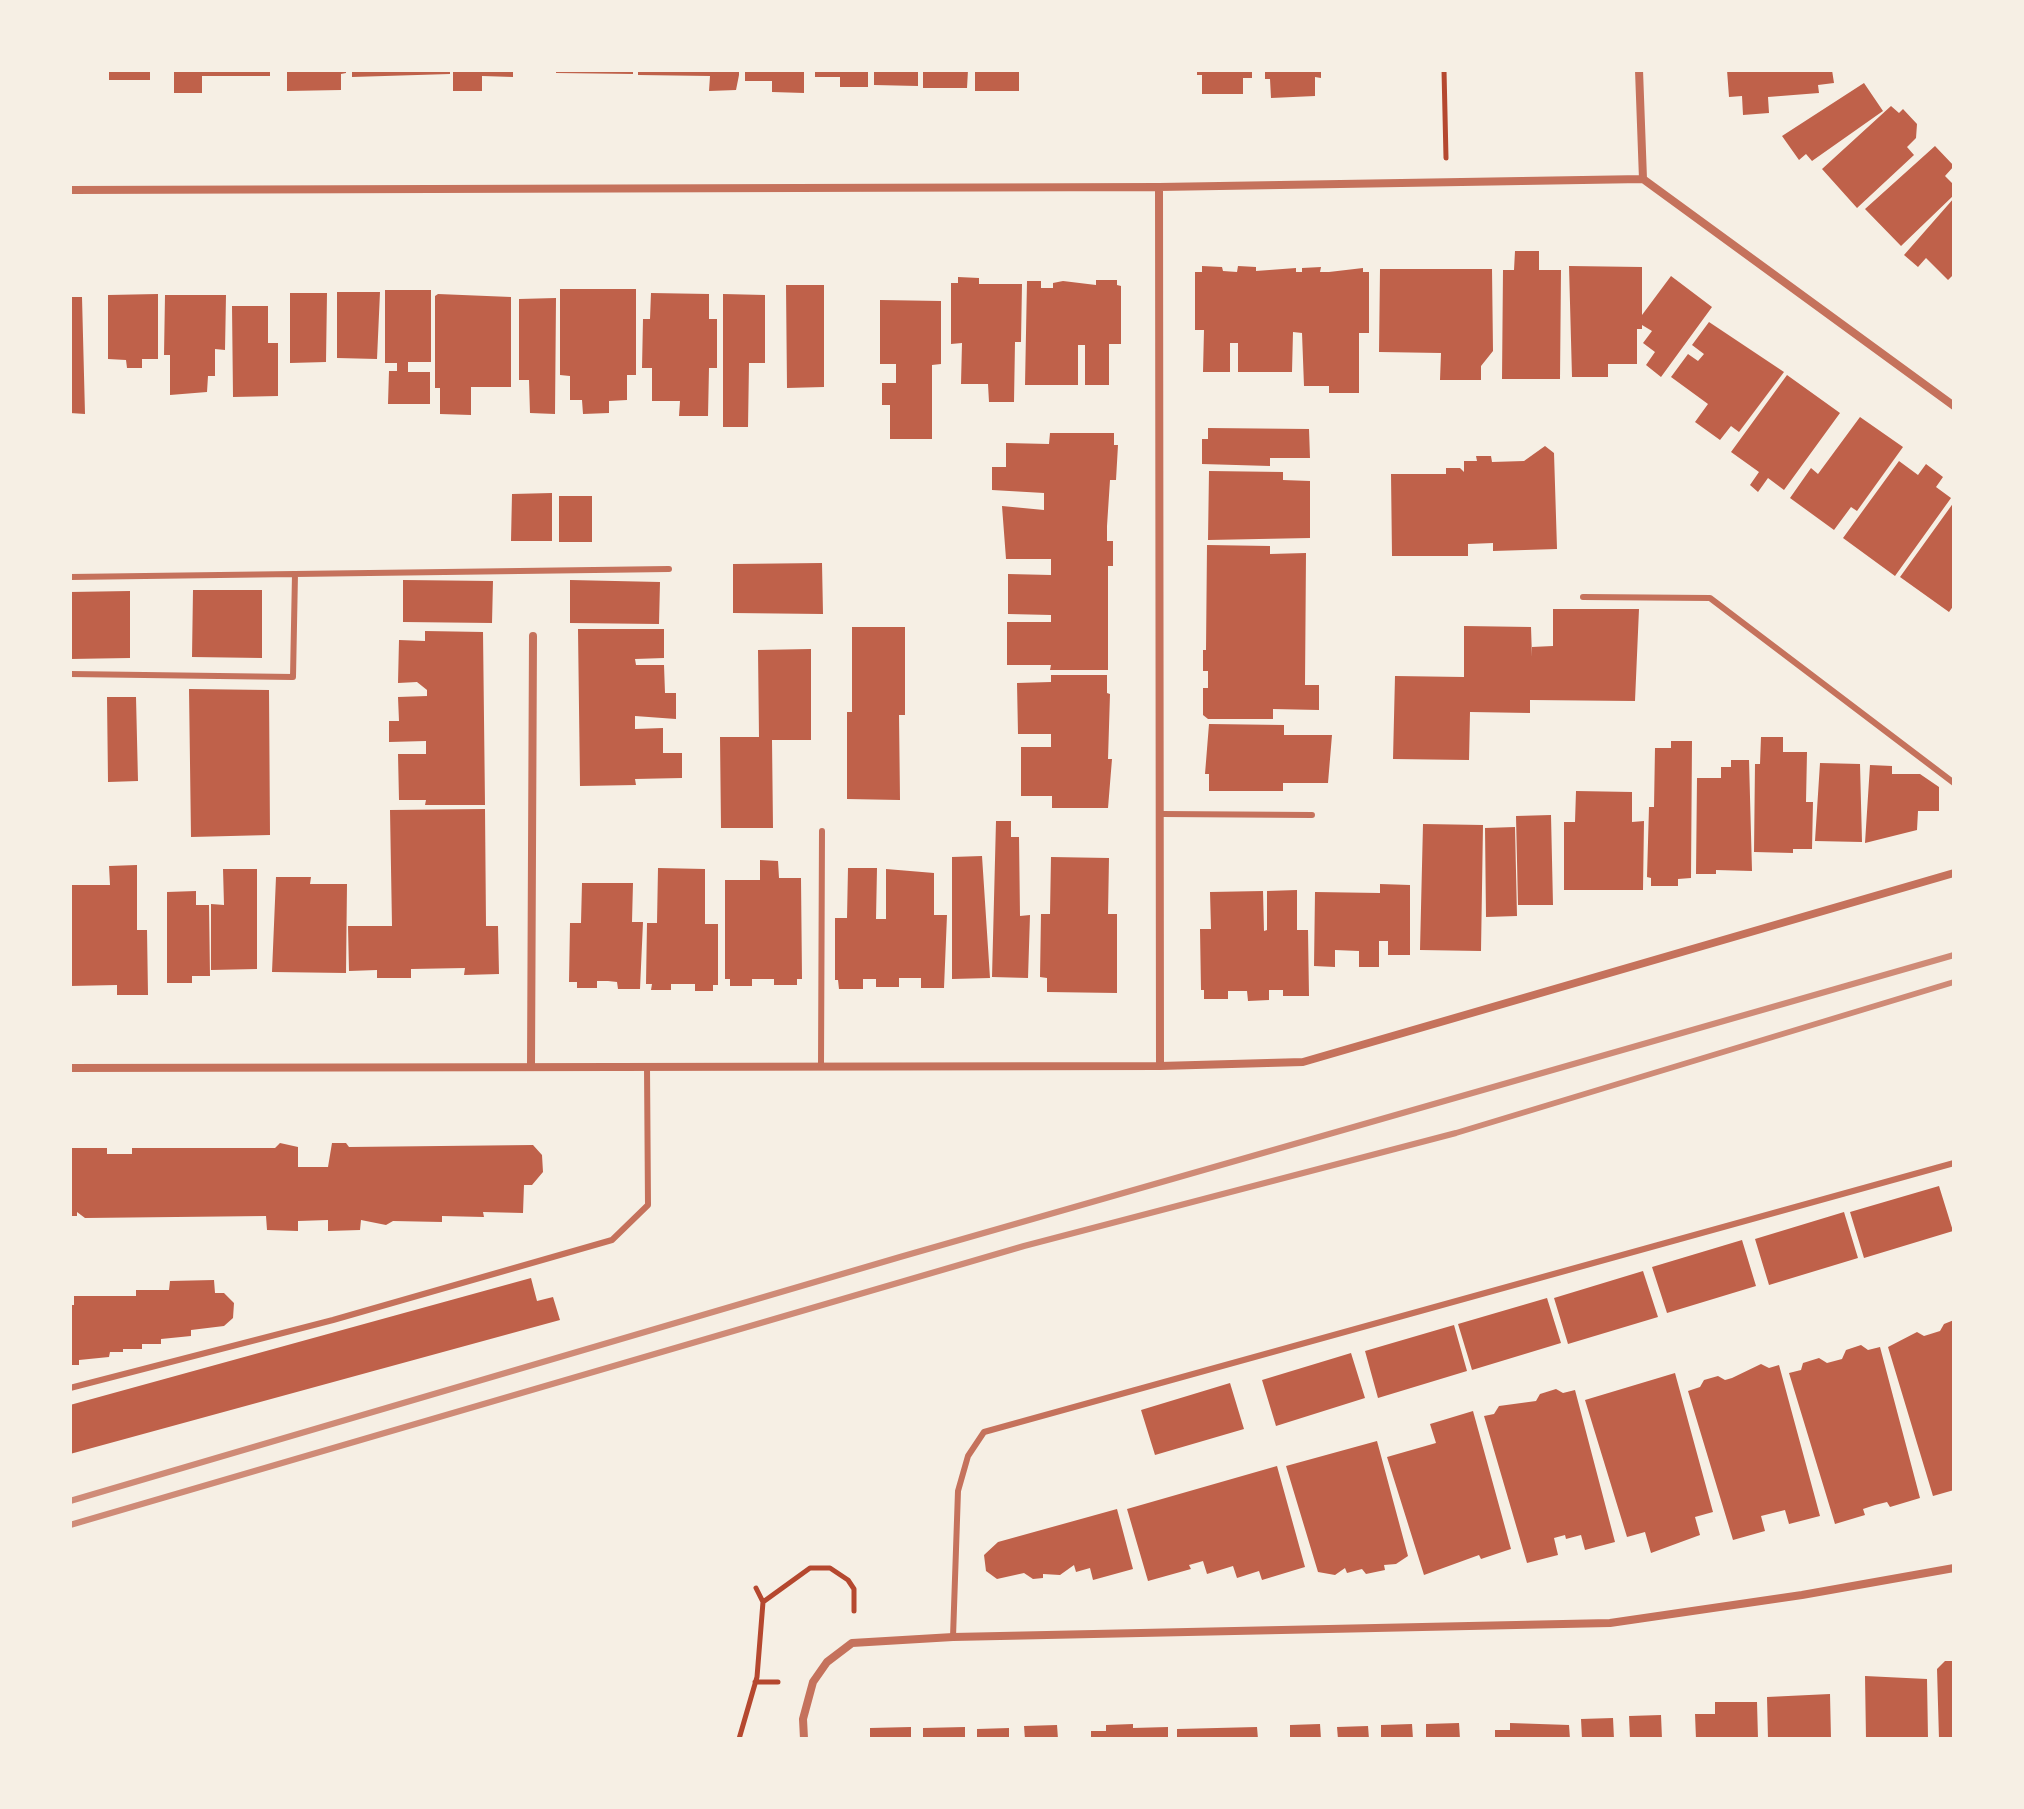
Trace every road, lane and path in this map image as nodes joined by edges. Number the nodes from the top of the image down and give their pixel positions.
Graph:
1 (1444, 70) edge
2 (1451, 70) edge
3 (1639, 70) edge
4 (1444, 81) junction
5 (1643, 179) junction
6 (1446, 183) junction
7 (1159, 187) junction
8 (70, 190) edge
9 (1954, 406) edge
10 (669, 569) dead end
11 (295, 574) junction
12 (70, 577) edge
13 (1583, 597) dead end
14 (533, 636) dead end
15 (70, 674) edge
16 (1954, 783) edge
17 (1162, 814) junction
18 (1312, 815) dead end
19 (822, 831) dead end
20 (1954, 873) edge
21 (821, 1065) junction
22 (1160, 1066) junction
23 (531, 1067) junction
24 (647, 1067) junction
25 (70, 1068) edge
26 (1954, 1163) edge
27 (70, 1388) edge
28 (1954, 1568) edge
29 (756, 1588) dead end
30 (763, 1602) junction
31 (854, 1611) dead end
32 (953, 1637) junction
33 (755, 1682) junction
34 (778, 1682) dead end
35 (739, 1739) edge
36 (804, 1739) edge

1 - 4 path
2 - 4 path
3 - 5 street
4 - 6 path
5 - 6 street
5 - 9 street
6 - 7 street
7 - 8 street
7 - 17 street
10 - 11 lane
11 - 12 lane
11 - 15 lane
13 - 16 lane
14 - 23 street
17 - 18 lane
17 - 22 street
19 - 21 lane
20 - 22 street
21 - 22 street
21 - 24 street
23 - 24 street
23 - 25 street
24 - 27 lane
26 - 32 lane
28 - 32 street
29 - 30 path
30 - 31 path
30 - 33 path
32 - 36 street
33 - 34 path
33 - 35 path

